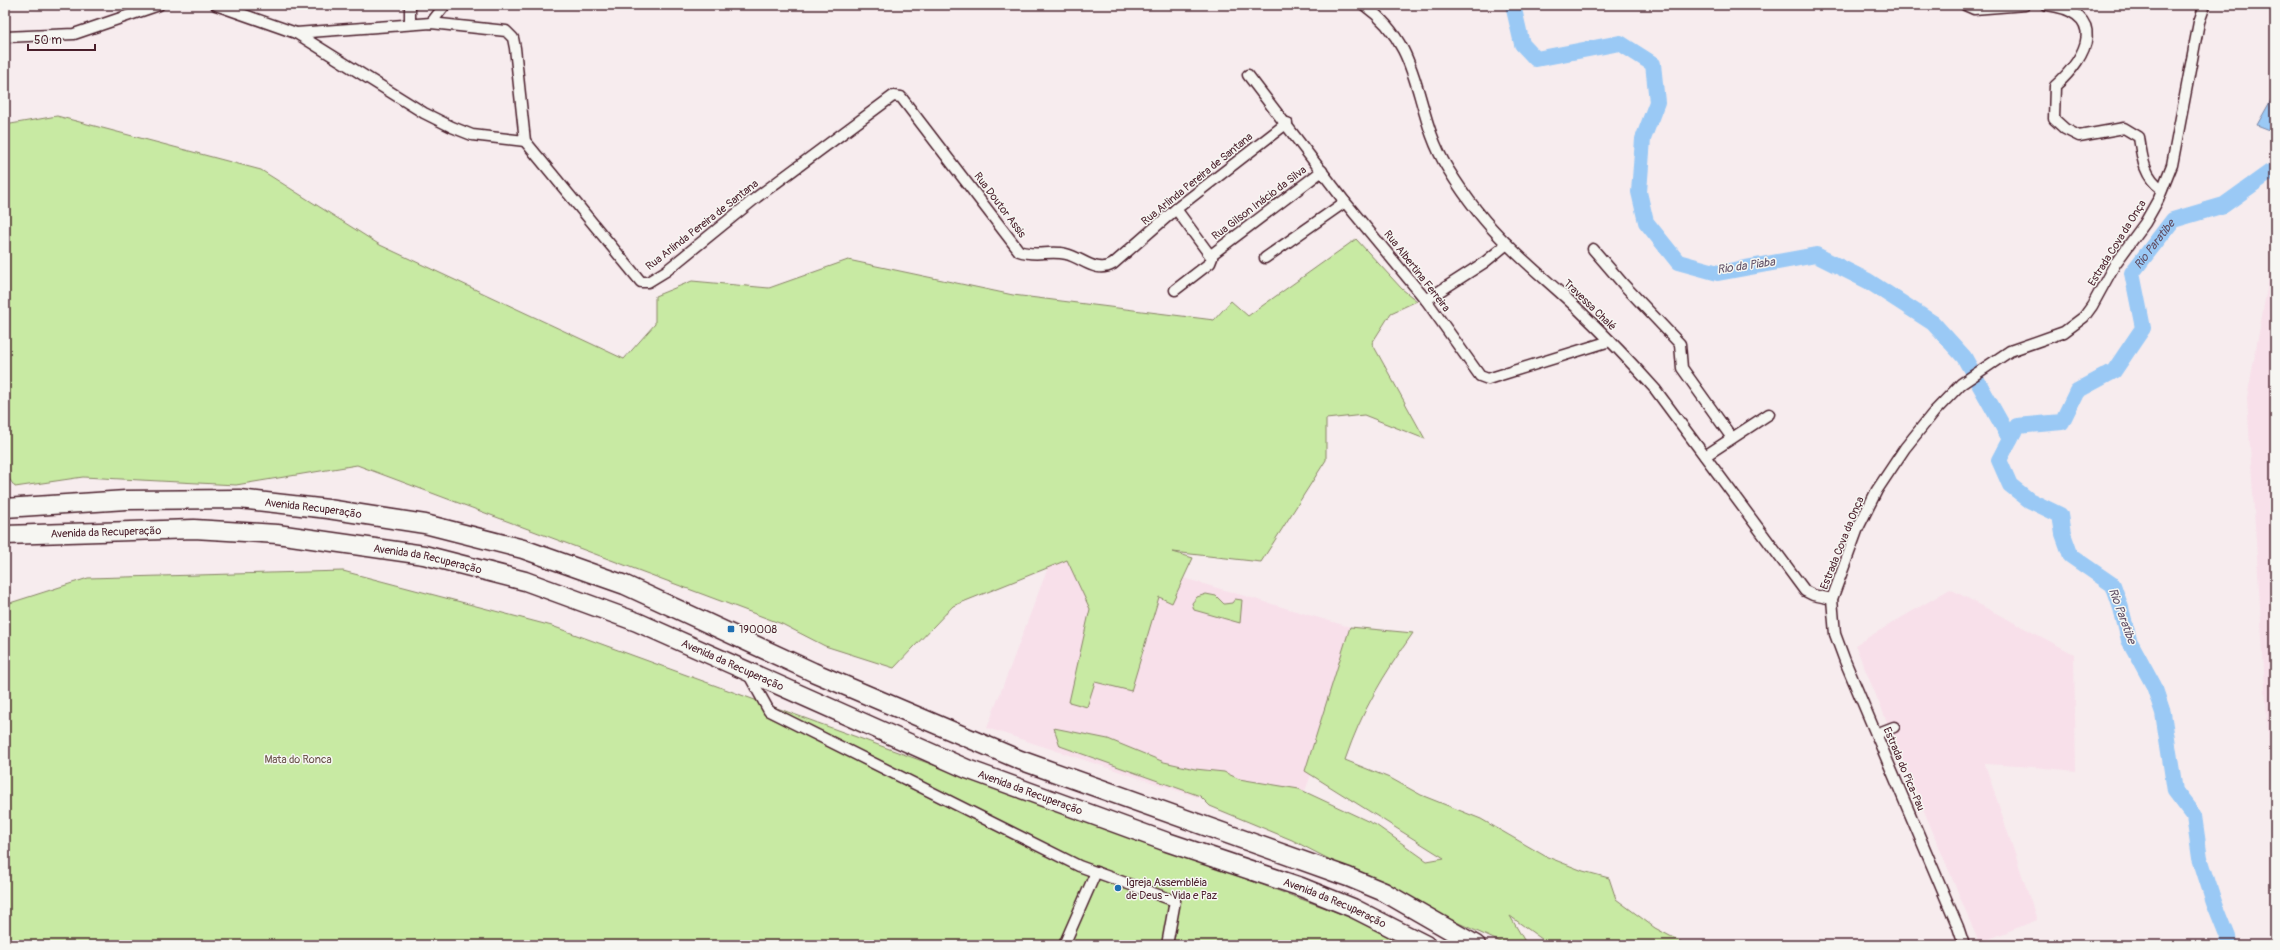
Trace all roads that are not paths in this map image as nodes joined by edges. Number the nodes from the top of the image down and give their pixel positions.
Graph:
1 (159, 5) edge
2 (216, 5) edge
3 (410, 5) edge
4 (445, 5) edge
5 (1364, 5) edge
6 (1965, 5) edge
7 (2025, 5) edge
8 (2047, 5) edge
9 (2205, 5) edge
10 (431, 23) junction
11 (410, 24) junction
12 (296, 33) junction
13 (5, 37) edge
14 (1248, 75) dead end
15 (908, 106) joint
16 (1287, 123) junction
17 (525, 142) junction
18 (1322, 171) junction
19 (2162, 189) junction
20 (1345, 202) junction
21 (1176, 209) junction
22 (1507, 244) junction
23 (1593, 249) dead end
24 (1123, 256) joint
25 (1211, 256) junction
26 (1266, 258) dead end
27 (1175, 290) dead end
28 (1426, 300) junction
29 (1610, 341) junction
30 (1769, 414) dead end
31 (1732, 438) junction
32 (1705, 456) junction
33 (5, 508) edge
34 (5, 535) edge
35 (1832, 599) junction
36 (747, 672) junction
37 (1894, 727) dead end
38 (1876, 734) junction
39 (1096, 872) junction
40 (1064, 945) edge
41 (1167, 945) edge
42 (1426, 945) edge
43 (1476, 945) edge
44 (1964, 945) edge

1 - 13 street
2 - 12 street
3 - 11 street
4 - 10 street
5 - 22 street, Travessa Chalé
6 - 7 street
8 - 19 street
9 - 19 street, Estrada Cova da Onça
10 - 11 street
10 - 17 street
11 - 12 street
12 - 17 street
14 - 16 street, Rua Albertina Ferreira
15 - 17 street, Rua Arlinda Pereira de Santana
15 - 24 street, Rua Doutor Assis
16 - 18 street, Rua Albertina Ferreira
16 - 21 street, Rua Arlinda Pereira de Santana
18 - 20 street, Rua Albertina Ferreira
18 - 25 street, Rua Gilson Inácio da Silva
19 - 35 street, Estrada Cova da Onça
20 - 26 street
20 - 28 street, Rua Albertina Ferreira
21 - 24 street, Rua Arlinda Pereira de Santana
21 - 25 street
22 - 28 street
22 - 29 street, Travessa Chalé
23 - 31 street
25 - 27 street, Rua Gilson Inácio da Silva
28 - 29 street, Rua Albertina Ferreira
29 - 32 street, Travessa Chalé
30 - 31 street
31 - 32 street
32 - 35 street, Travessa Chalé
33 - 43 highway, Avenida Recuperação
34 - 36 highway, Avenida da Recuperação
35 - 38 street, Estrada do Pica-Pau
36 - 39 street
36 - 42 highway, Avenida da Recuperação
37 - 38 street
38 - 44 street, Estrada do Pica-Pau
39 - 40 street
39 - 41 street

